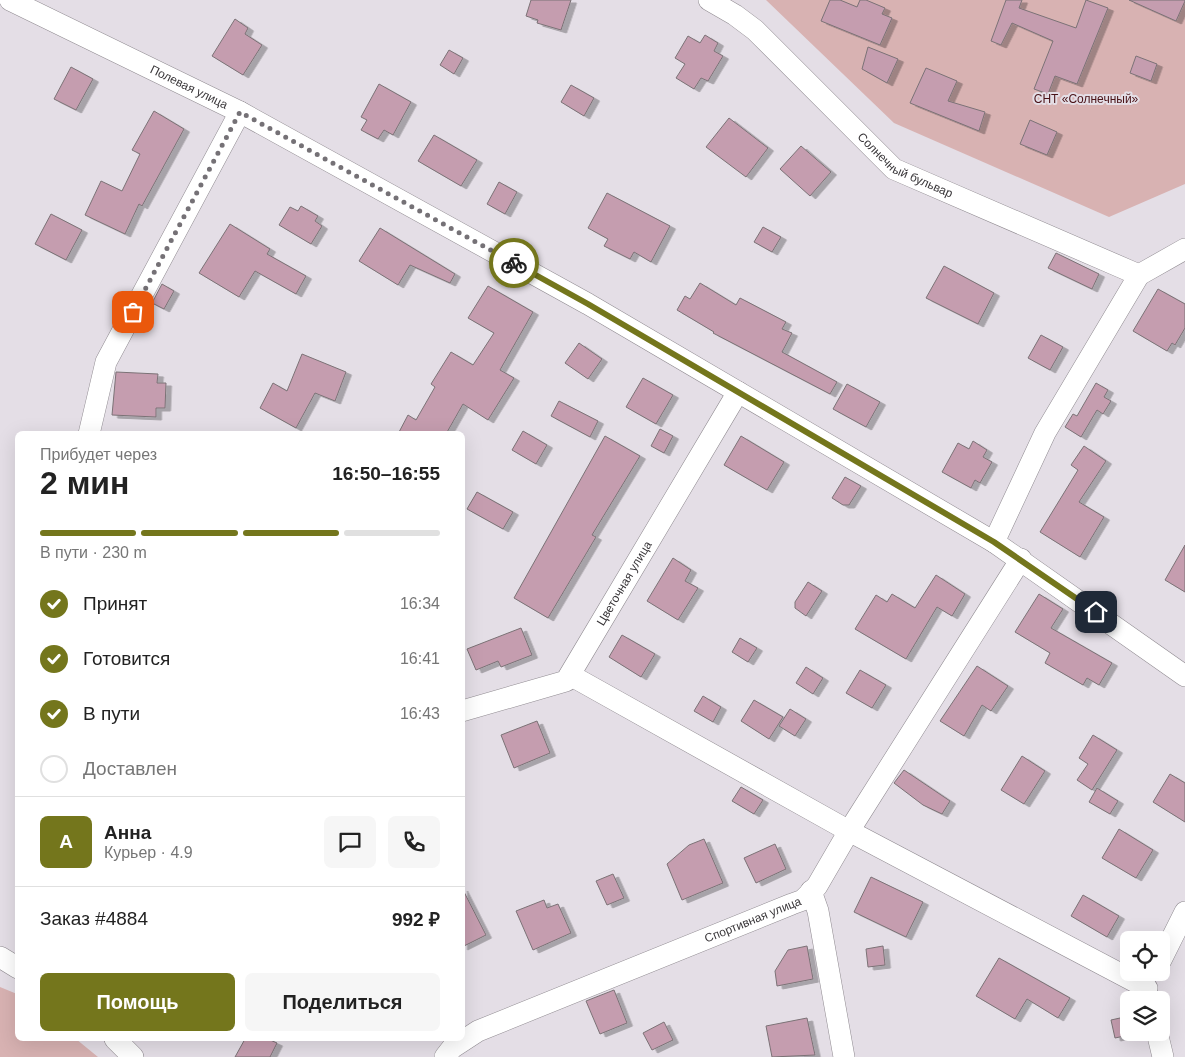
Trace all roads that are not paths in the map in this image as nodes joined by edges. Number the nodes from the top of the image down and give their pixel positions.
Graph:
1 (10, 0) edge
2 (709, 0) edge
3 (240, 112) junction
4 (1185, 249) edge
5 (1139, 275) junction
6 (738, 392) junction
7 (90, 431) edge
8 (994, 542) junction
9 (1021, 559) junction
10 (570, 675) junction
11 (1185, 676) edge
12 (465, 710) edge
13 (849, 831) junction
14 (811, 891) junction
15 (1185, 912) edge
16 (1170, 942) edge
17 (0, 957) edge
18 (15, 966) edge
19 (1151, 987) edge
20 (465, 1040) edge
21 (117, 1041) edge
22 (463, 1041) edge
23 (1159, 1041) edge
24 (133, 1057) edge
25 (445, 1057) edge
26 (844, 1057) edge
27 (1163, 1057) edge

1 - 3 street, Полевая улица
2 - 5 street, Солнечный бульвар
3 - 6 street, Полевая улица
3 - 7 street
4 - 5 street
5 - 8 street
6 - 8 street, Полевая улица
6 - 10 street, Цветочная улица
8 - 9 street, Полевая улица
9 - 11 street, Полевая улица
9 - 13 street, Спортивная улица
10 - 12 street, Цветочная улица
10 - 13 street
13 - 14 street, Спортивная улица
13 - 19 street
14 - 20 street, Спортивная улица
14 - 26 street
15 - 16 street
17 - 18 street
21 - 24 street
22 - 25 street, Спортивная улица
23 - 27 street

